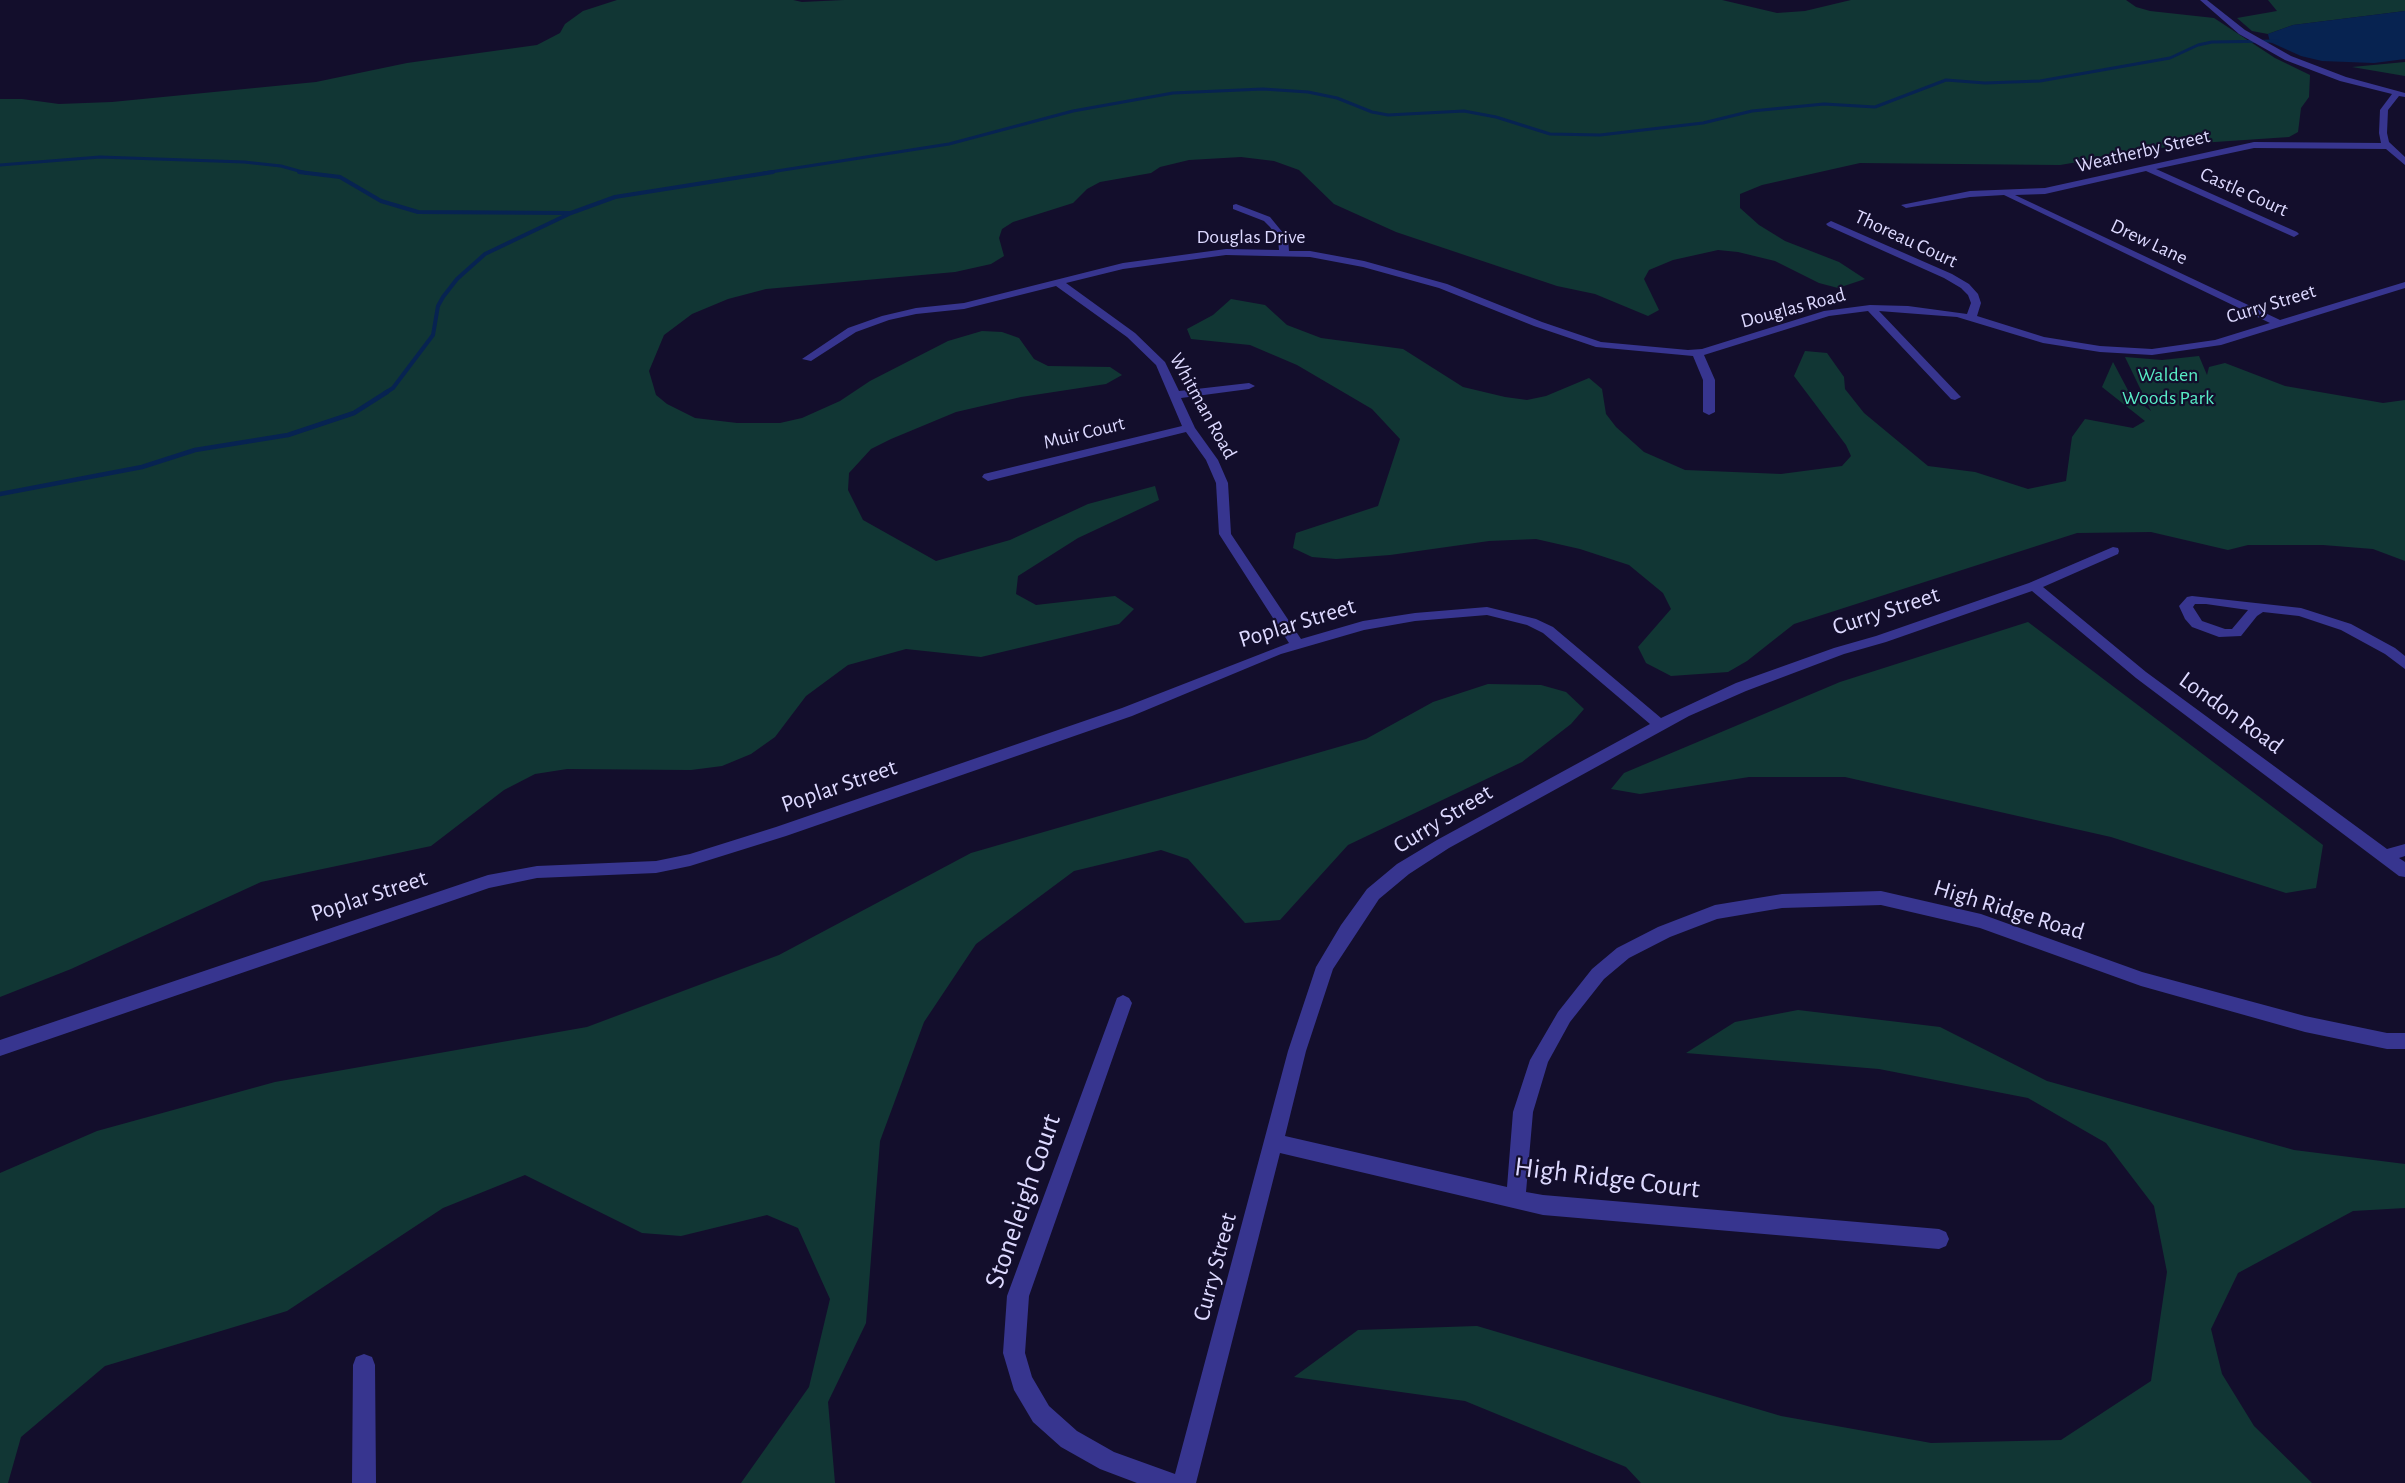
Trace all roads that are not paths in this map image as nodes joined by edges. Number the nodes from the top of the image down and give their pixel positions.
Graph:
1 (2203, 0) edge
2 (2401, 94) edge
3 (2388, 146) junction
4 (2405, 162) edge
5 (2146, 168) junction
6 (2004, 193) junction
7 (1906, 205) dead end
8 (1236, 207) dead end
9 (1831, 224) dead end
10 (2294, 234) dead end
11 (1284, 253) junction
12 (1059, 283) junction
13 (2405, 285) edge
14 (1870, 308) junction
15 (1971, 318) junction
16 (2279, 324) junction
17 (1697, 352) junction
18 (807, 359) dead end
19 (1249, 386) dead end
20 (1177, 395) junction
21 (1955, 397) dead end
22 (1709, 412) dead end
23 (1189, 428) junction
24 (988, 477) dead end
25 (2112, 551) dead end
26 (2034, 586) junction
27 (2261, 608) junction
28 (1297, 644) junction
29 (2405, 664) edge
30 (1660, 724) junction
31 (2405, 850) edge
32 (2385, 856) junction
33 (2405, 871) edge
34 (1123, 1003) dead end
35 (2405, 1041) edge
36 (0, 1048) edge
37 (1273, 1142) junction
38 (1516, 1198) junction
39 (1939, 1239) dead end
40 (364, 1365) dead end
41 (364, 1483) edge
42 (1169, 1483) edge
43 (1184, 1483) edge

1 - 2 street
2 - 3 street
3 - 4 street
3 - 5 street, Weatherby Street
5 - 6 street, Weatherby Street
5 - 10 street, Castle Court
6 - 7 street, Weatherby Street
6 - 16 street, Drew Lane
8 - 11 street
9 - 15 street, Thoreau Court
11 - 12 street, Douglas Drive
11 - 17 street, Douglas Drive
12 - 18 street, Douglas Drive
12 - 20 street, Whitman Road
13 - 16 street, Curry Street
14 - 15 street, Douglas Road
14 - 17 street, Douglas Road
14 - 21 street
15 - 16 street, Curry Street
17 - 22 street
19 - 20 street
20 - 23 street, Whitman Road
23 - 24 street, Muir Court
23 - 28 street, Whitman Road
25 - 26 street, Curry Street
26 - 30 street, Curry Street
26 - 32 street, London Road
27 - 27 street
27 - 29 street
28 - 30 street, Poplar Street
28 - 36 street, Poplar Street
30 - 37 street, Curry Street
31 - 32 street
32 - 33 street, London Road
34 - 42 street, Stoneleigh Court
35 - 38 street, High Ridge Road
37 - 38 street, High Ridge Court
37 - 43 street, Curry Street
38 - 39 street, High Ridge Court
40 - 41 street

